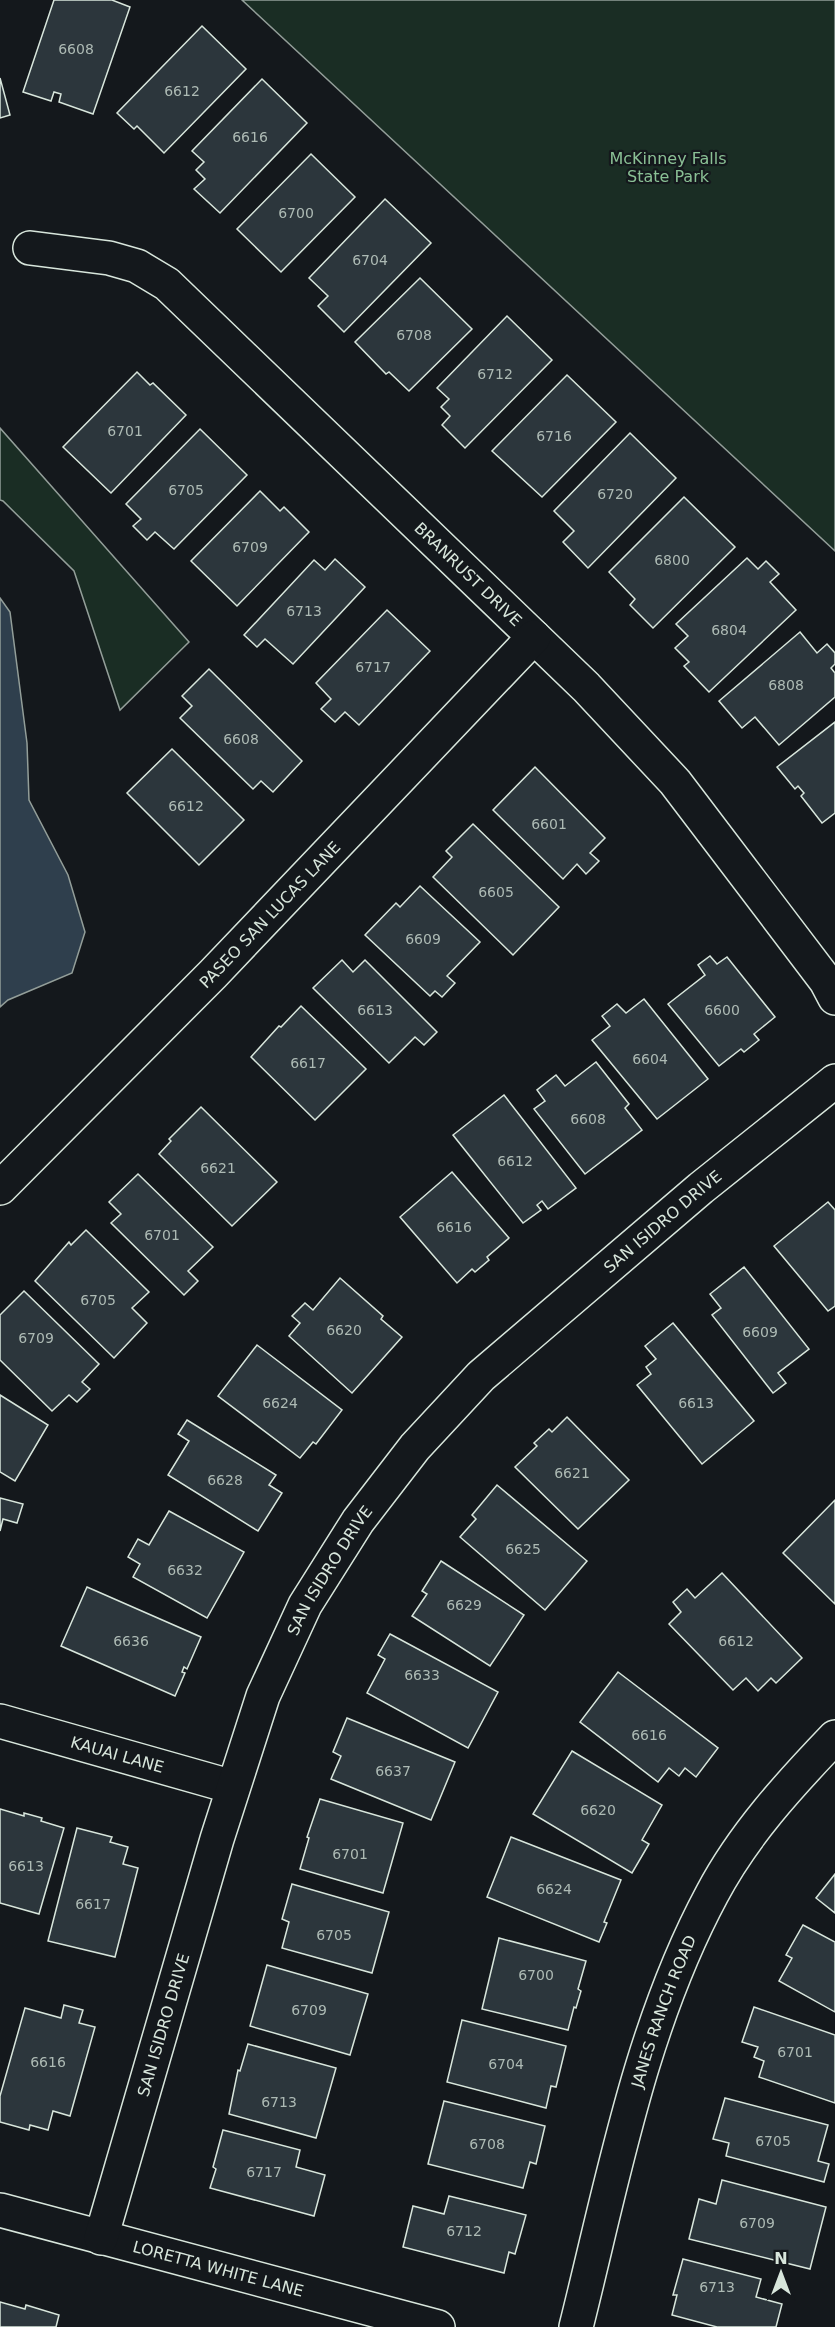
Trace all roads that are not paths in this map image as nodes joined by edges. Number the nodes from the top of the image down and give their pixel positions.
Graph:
1 (30, 248) dead end
2 (534, 637) junction
3 (835, 998) edge
4 (835, 1081) edge
5 (0, 1188) edge
6 (0, 1721) edge
7 (835, 1737) edge
8 (233, 1787) junction
9 (0, 2210) edge
10 (101, 2238) junction
11 (438, 2327) edge
12 (576, 2327) edge

1 - 2 street, BRANRUST DRIVE
2 - 3 street, BRANRUST DRIVE
2 - 5 street, PASEO SAN LUCAS LANE
4 - 8 street, SAN ISIDRO DRIVE
6 - 8 street, KAUAI LANE
7 - 12 street, JANES RANCH ROAD
8 - 10 street, SAN ISIDRO DRIVE
9 - 10 street, LORETTA WHITE LANE
10 - 11 street, LORETTA WHITE LANE

